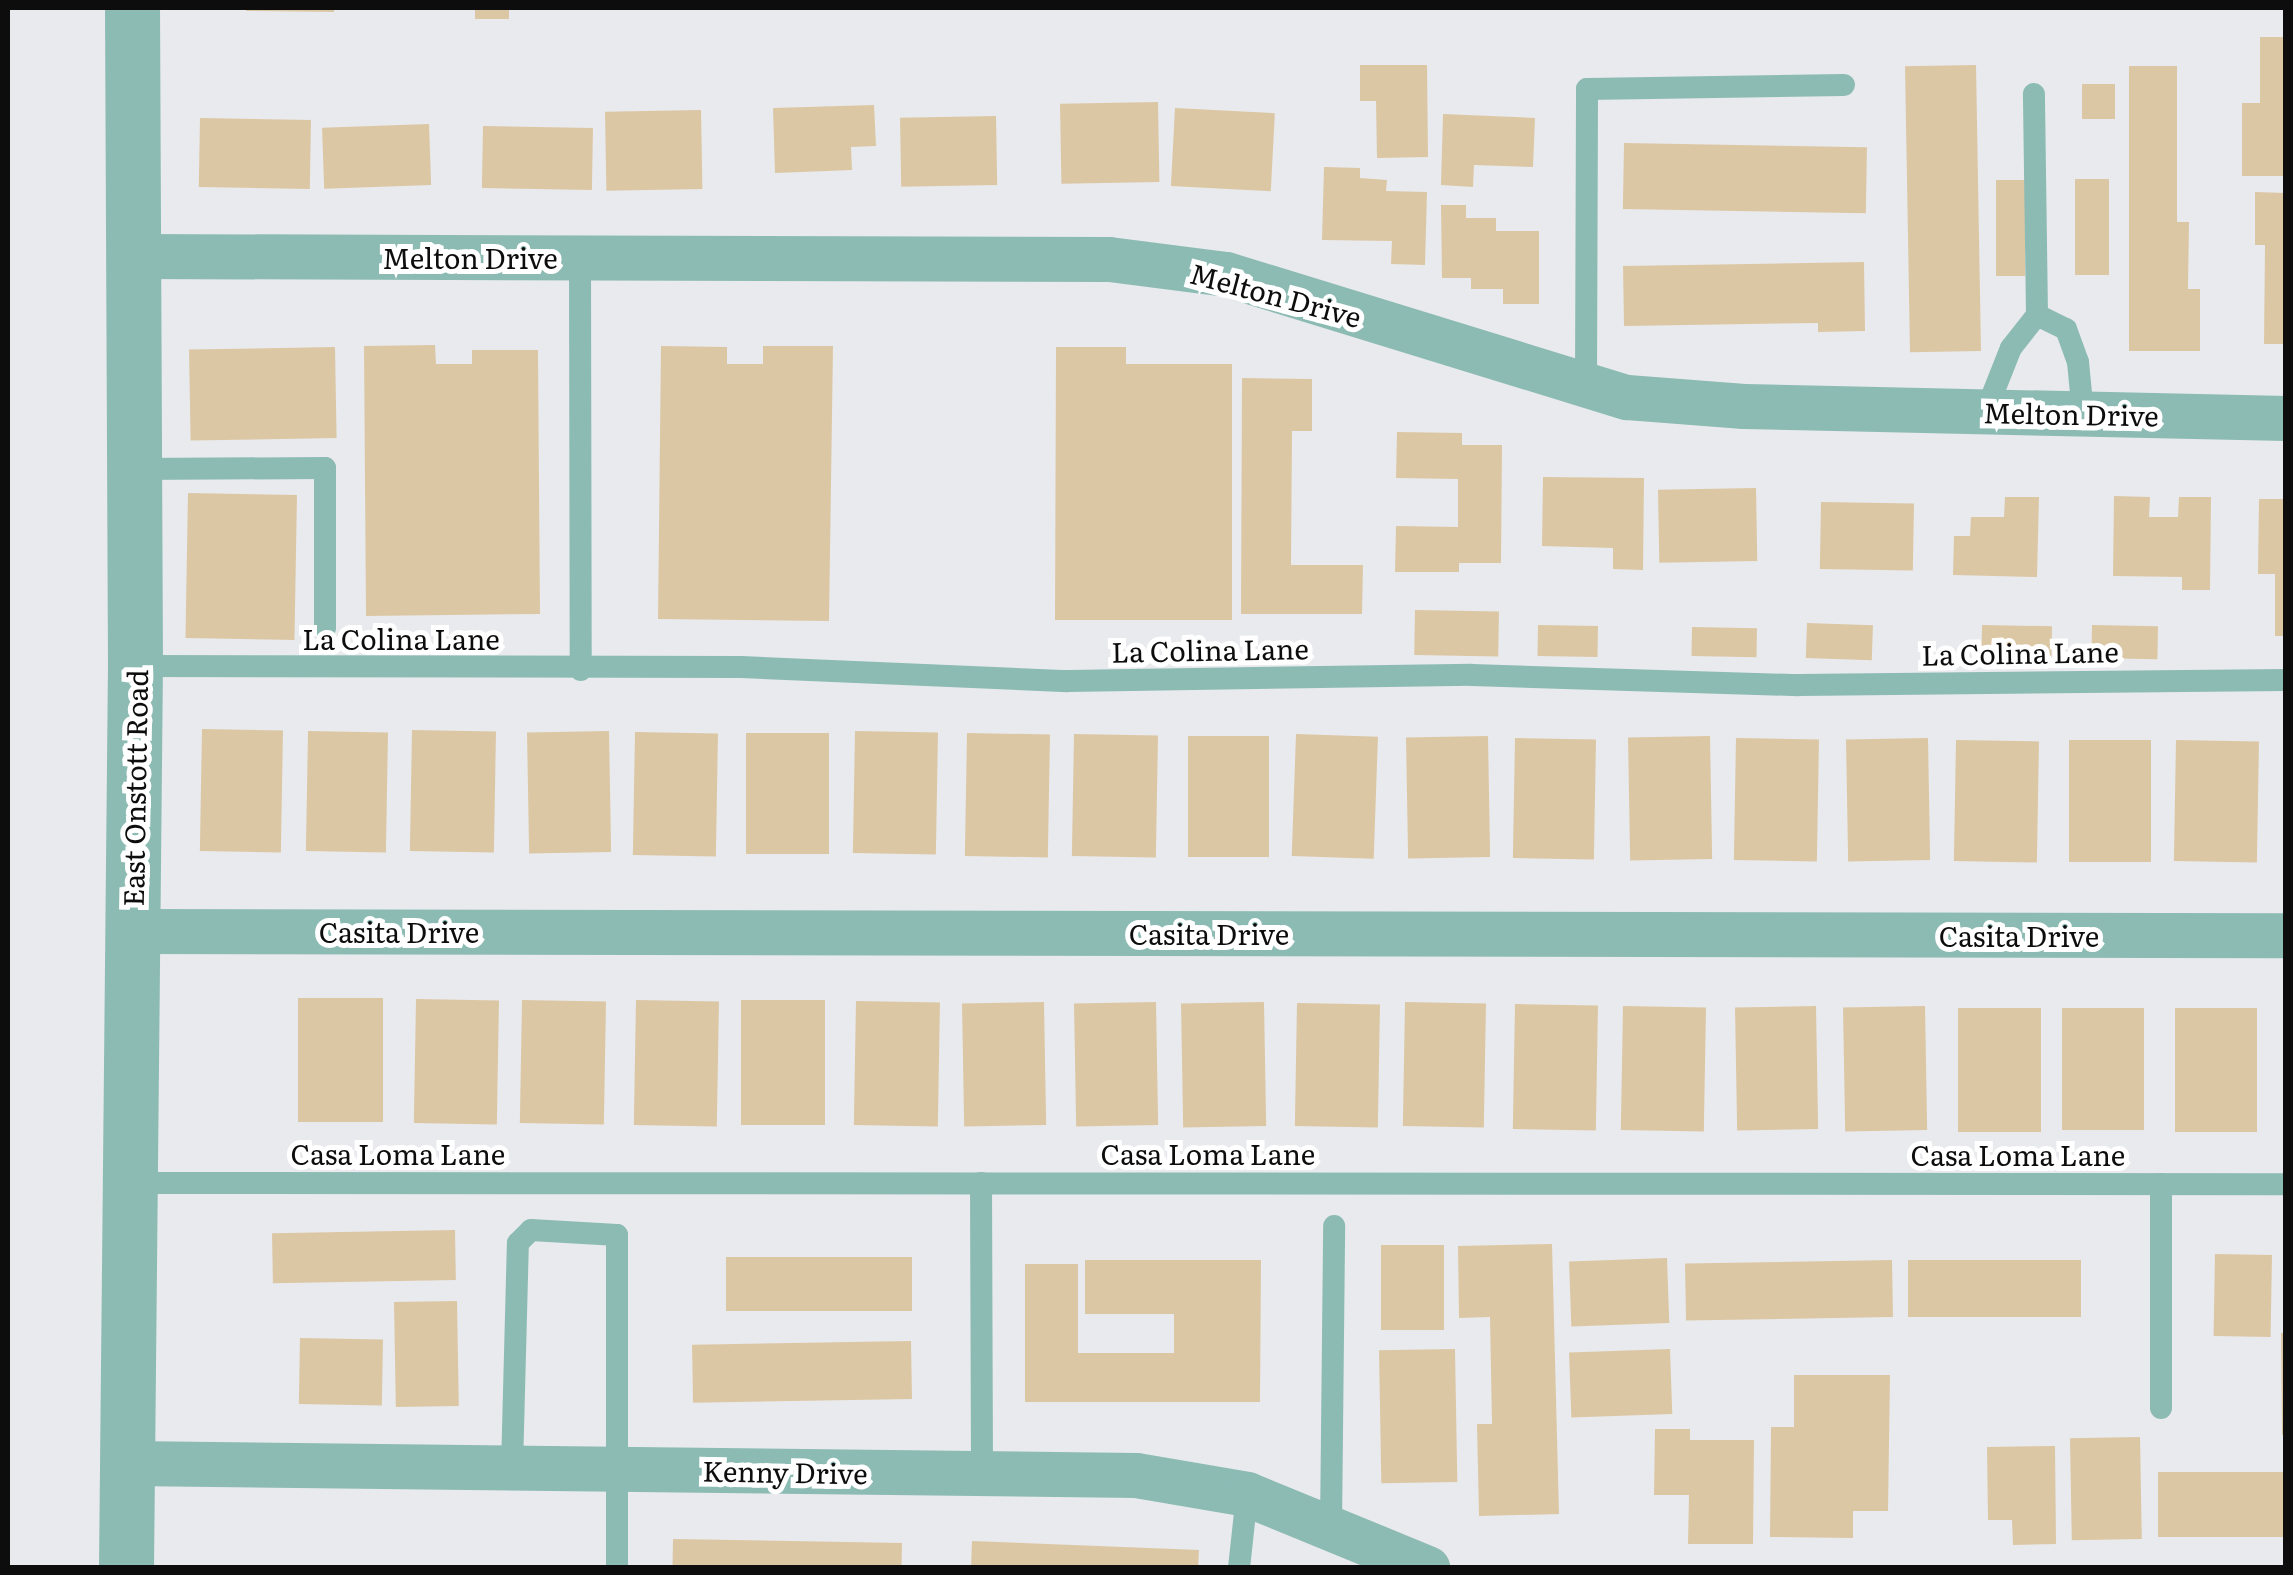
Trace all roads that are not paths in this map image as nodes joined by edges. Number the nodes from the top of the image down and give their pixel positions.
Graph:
1 (132, 8) edge
2 (1844, 85) dead end
3 (2034, 94) dead end
4 (136, 256) junction
5 (580, 257) junction
6 (2038, 315) junction
7 (1586, 384) junction
8 (1986, 412) junction
9 (2083, 414) junction
10 (2286, 418) edge
11 (136, 469) junction
12 (324, 628) dead end
13 (136, 666) junction
14 (580, 670) junction
15 (2286, 680) edge
16 (133, 931) junction
17 (2286, 935) edge
18 (130, 1183) junction
19 (981, 1183) junction
20 (2161, 1184) junction
21 (2286, 1184) edge
22 (1334, 1226) dead end
23 (2161, 1408) dead end
24 (128, 1463) junction
25 (512, 1468) junction
26 (616, 1469) junction
27 (982, 1473) junction
28 (1248, 1494) junction
29 (1331, 1528) junction
30 (126, 1568) edge
31 (617, 1568) edge
32 (1239, 1568) edge
33 (1428, 1568) edge

1 - 4 street, East Onstott Road
2 - 7 lane
3 - 6 lane
4 - 5 street, Melton Drive
4 - 11 street, East Onstott Road
5 - 7 street, Melton Drive
5 - 14 lane
6 - 8 lane
6 - 9 lane
7 - 8 street, Melton Drive
8 - 9 street, Melton Drive
9 - 10 street, Melton Drive
11 - 12 lane
11 - 13 street, East Onstott Road
13 - 14 lane, La Colina Lane
13 - 16 street, East Onstott Road
14 - 15 lane, La Colina Lane
16 - 17 street, Casita Drive
16 - 18 street, East Onstott Road
18 - 19 lane, Casa Loma Lane
18 - 24 street, East Onstott Road
19 - 20 lane, Casa Loma Lane
19 - 27 lane
20 - 21 lane, Casa Loma Lane
20 - 23 lane
22 - 29 lane
24 - 25 street, Kenny Drive
24 - 30 street, East Onstott Road
25 - 26 street, Kenny Drive
25 - 26 lane
26 - 27 street, Kenny Drive
26 - 31 lane
27 - 28 street, Kenny Drive
28 - 29 street, Kenny Drive
28 - 32 lane
29 - 33 street, Kenny Drive

